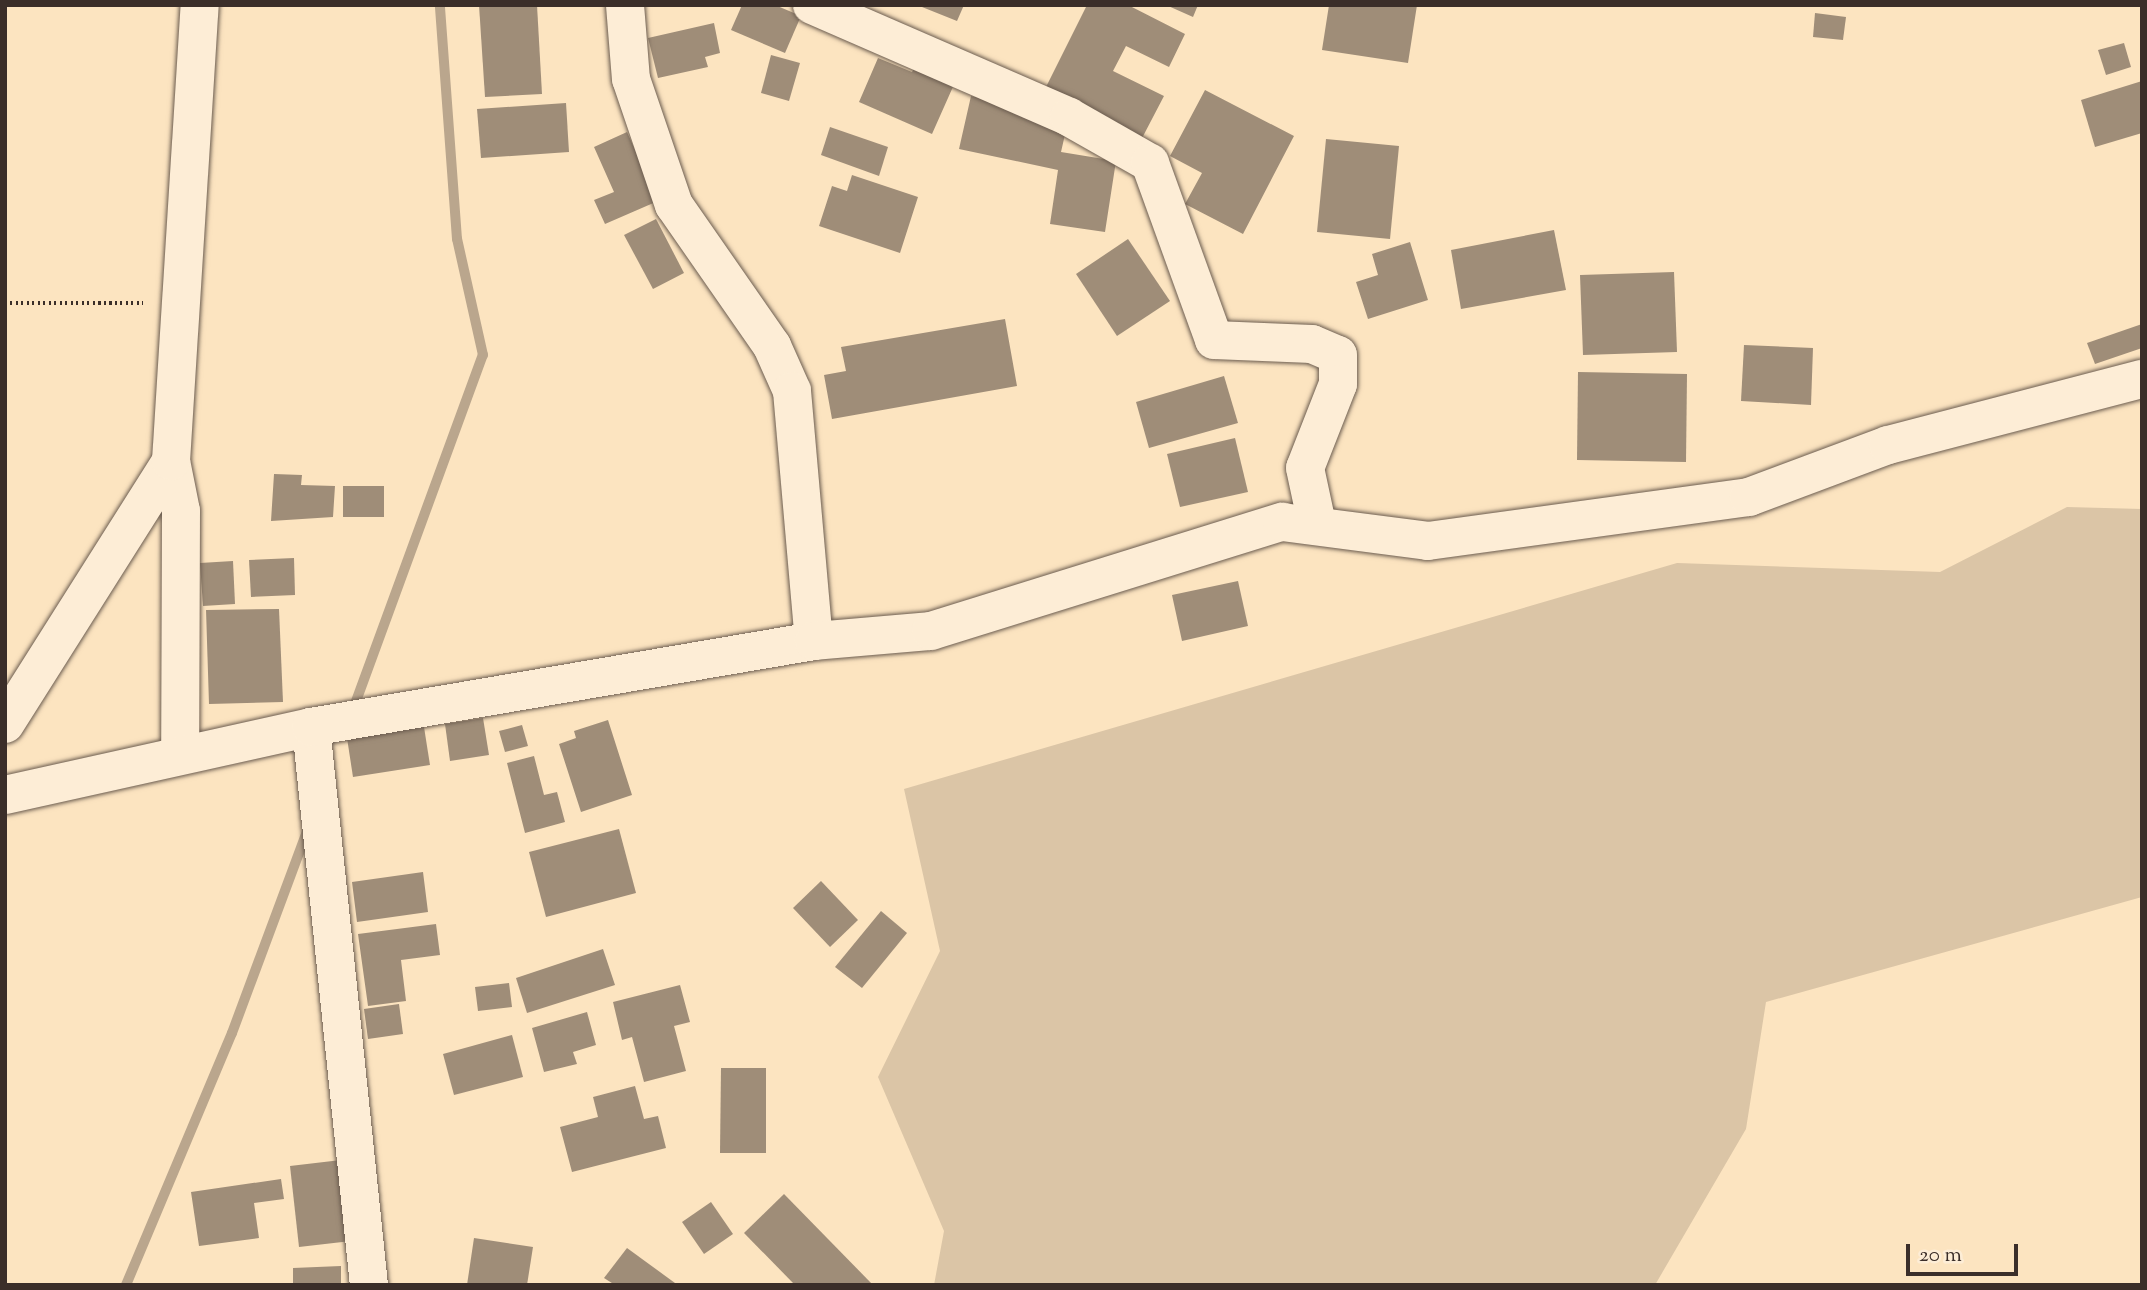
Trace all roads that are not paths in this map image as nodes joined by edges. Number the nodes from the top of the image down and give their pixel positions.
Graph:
1 (200, 5) edge
2 (625, 5) edge
3 (812, 5) edge
4 (2142, 379) edge
5 (171, 461) junction
6 (1317, 524) junction
7 (814, 640) junction
8 (5, 723) edge
9 (311, 727) junction
10 (180, 755) junction
11 (5, 795) edge
12 (369, 1285) edge

1 - 5 street
2 - 7 street
3 - 6 street
4 - 6 street
5 - 8 street
5 - 10 street
6 - 7 street
7 - 9 street
9 - 10 street
9 - 12 street
10 - 11 street

